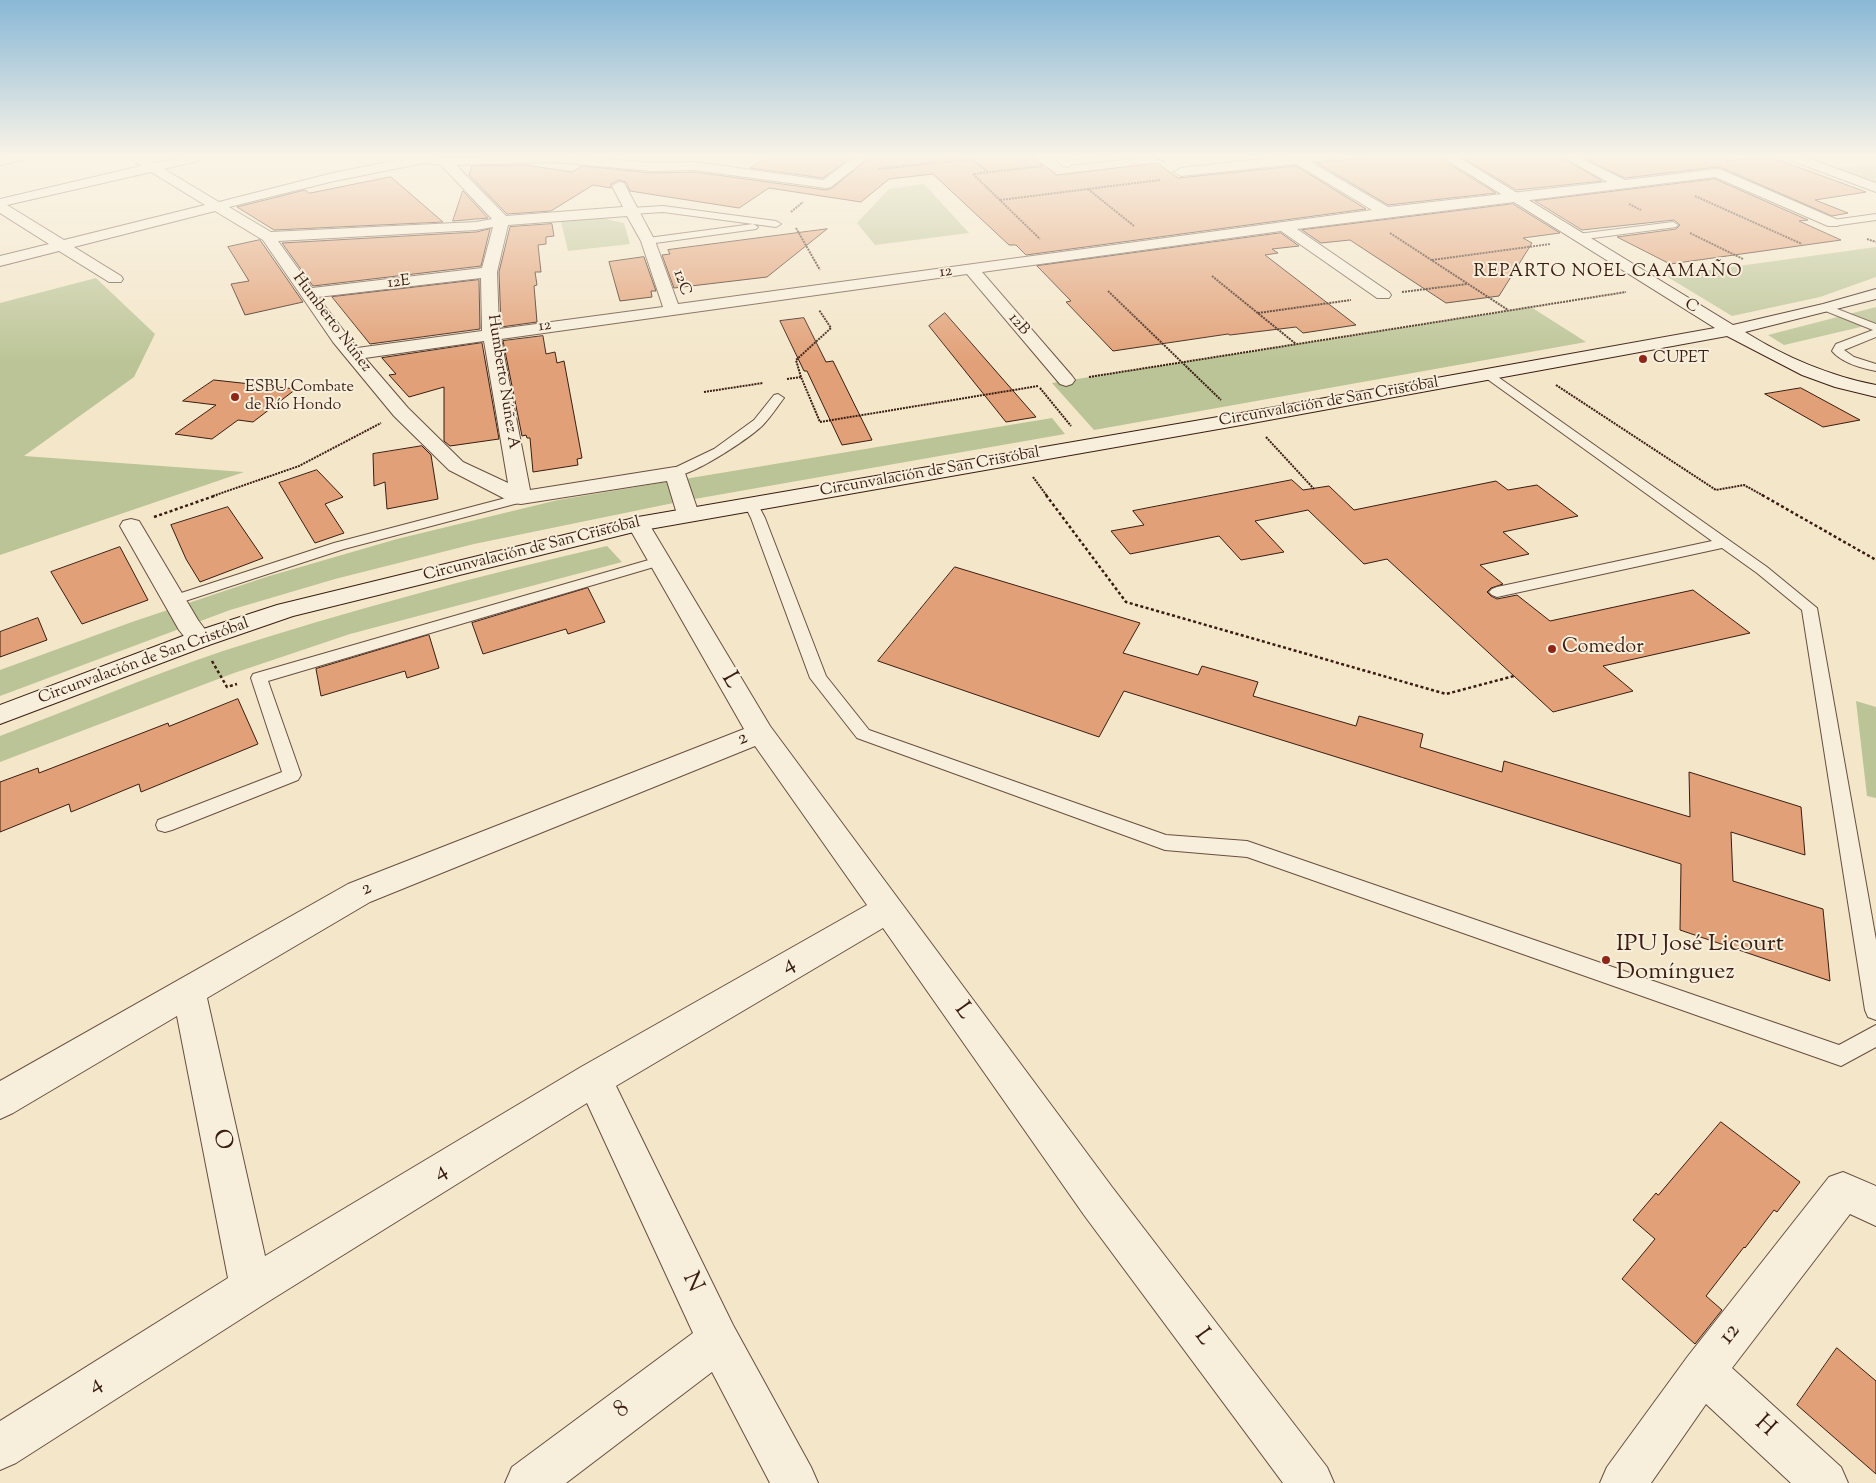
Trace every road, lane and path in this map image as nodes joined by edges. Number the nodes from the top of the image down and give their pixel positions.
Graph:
1 (30, 225) edge
2 (138, 225) edge
3 (247, 225) edge
4 (480, 225) edge
5 (501, 225) edge
6 (639, 225) edge
7 (767, 225) edge
8 (782, 225) edge
9 (1026, 225) edge
10 (1133, 225) edge
11 (1290, 225) edge
12 (1377, 225) edge
13 (1560, 225) edge
14 (1672, 225) edge
15 (1760, 225) edge
16 (1284, 226) junction
17 (268, 237) junction
18 (1581, 238) junction
19 (648, 241) junction
20 (1156, 244) junction
21 (1802, 244) dead end
22 (60, 245) junction
23 (1059, 257) junction
24 (1432, 260) junction
25 (0, 261) edge
26 (971, 269) junction
27 (489, 272) junction
28 (821, 272) dead end
29 (1212, 276) dead end
30 (115, 279) dead end
31 (1467, 284) junction
32 (1659, 287) junction
33 (1108, 291) dead end
34 (308, 293) junction
35 (1876, 294) edge
36 (1383, 295) junction
37 (816, 305) dead end
38 (1828, 308) junction
39 (672, 310) junction
40 (1509, 310) junction
41 (1258, 313) junction
42 (1876, 328) edge
43 (1729, 331) junction
44 (1876, 333) edge
45 (491, 334) junction
46 (1296, 344) junction
47 (354, 354) junction
48 (1180, 362) junction
49 (1876, 368) edge
50 (1487, 374) junction
51 (801, 377) junction
52 (782, 380) dead end
53 (1066, 380) junction
54 (1550, 381) dead end
55 (772, 382) dead end
56 (1038, 386) junction
57 (1876, 391) edge
58 (704, 392) dead end
59 (778, 398) dead end
60 (402, 412) junction
61 (1247, 418) junction
62 (1088, 446) junction
63 (1027, 470) dead end
64 (675, 473) junction
65 (1314, 488) dead end
66 (521, 498) junction
67 (750, 504) junction
68 (688, 514) junction
69 (638, 524) junction
70 (131, 526) joint
71 (1724, 543) junction
72 (1876, 560) edge
73 (659, 561) junction
74 (1496, 592) dead end
75 (174, 600) junction
76 (200, 640) junction
77 (1514, 676) dead end
78 (259, 678) junction
79 (0, 715) edge
80 (760, 733) junction
81 (165, 825) dead end
82 (888, 909) junction
83 (189, 992) junction
84 (1876, 1010) edge
85 (1876, 1035) edge
86 (594, 1079) junction
87 (0, 1101) edge
88 (1859, 1199) edge
89 (251, 1288) junction
90 (718, 1340) junction
91 (1703, 1371) junction
92 (0, 1447) edge
93 (528, 1483) edge
94 (795, 1483) edge
95 (1311, 1483) edge
96 (1623, 1483) edge
97 (1826, 1483) edge

1 - 22 street
2 - 22 street
3 - 17 street, Humberto Núñez
4 - 17 street
5 - 27 street, Humberto Núñez A
6 - 19 street, 12C
7 - 19 lane
8 - 28 path
9 - 23 path
10 - 20 path
11 - 16 street, 12
12 - 24 path
13 - 18 street, C
14 - 18 lane
15 - 21 path
16 - 20 street, 12
16 - 36 street
17 - 34 street, Humberto Núñez
18 - 24 path
18 - 32 street, C
19 - 39 street, 12C
20 - 23 street, 12
22 - 25 street
22 - 30 street
23 - 26 street, 12
24 - 31 path
26 - 39 street, 12
26 - 53 street, 12B
27 - 34 street, 12E
27 - 45 street, Humberto Núñez A
29 - 41 path
31 - 36 path
31 - 40 path
32 - 40 path
32 - 43 street, C
33 - 48 path
34 - 47 street, Humberto Núñez
35 - 38 street, Circunvalación de San Cristóbal
36 - 41 path
37 - 51 path
38 - 42 lane
38 - 43 street, Circunvalación de San Cristóbal
39 - 45 street, 12
40 - 46 path
41 - 46 path
43 - 50 street, Circunvalación de San Cristóbal
43 - 57 street, C
44 - 49 lane
45 - 47 street, 12
45 - 66 street, Humberto Núñez A
46 - 48 path
47 - 60 street, Humberto Núñez
48 - 53 path
48 - 61 path
50 - 61 street, Circunvalación de San Cristóbal
50 - 71 lane
51 - 52 path
51 - 56 path
53 - 56 path
54 - 72 path
55 - 58 path
56 - 62 path
59 - 64 lane
60 - 66 street, Humberto Núñez
60 - 70 path
61 - 62 street, Circunvalación de San Cristóbal
61 - 65 path
62 - 67 street, Circunvalación de San Cristóbal
63 - 77 path
64 - 66 street
64 - 68 street
66 - 75 lane
67 - 68 street, Circunvalación de San Cristóbal
67 - 85 lane
68 - 69 street, Circunvalación de San Cristóbal
69 - 73 street, L
69 - 76 street, Circunvalación de San Cristóbal
70 - 75 street
71 - 74 lane
71 - 84 lane
73 - 78 lane
73 - 80 street, L
75 - 76 street
76 - 78 path
76 - 79 street, Circunvalación de San Cristóbal
78 - 81 lane
80 - 82 street, L
80 - 83 street, 2
82 - 86 street, 4
82 - 95 street, L
83 - 87 street, 2
83 - 89 street, O
86 - 89 street, 4
86 - 90 street, N
88 - 91 street, 12
89 - 92 street, 4
90 - 93 street, 8
90 - 94 street, N
91 - 96 street, 12
91 - 97 street, H

